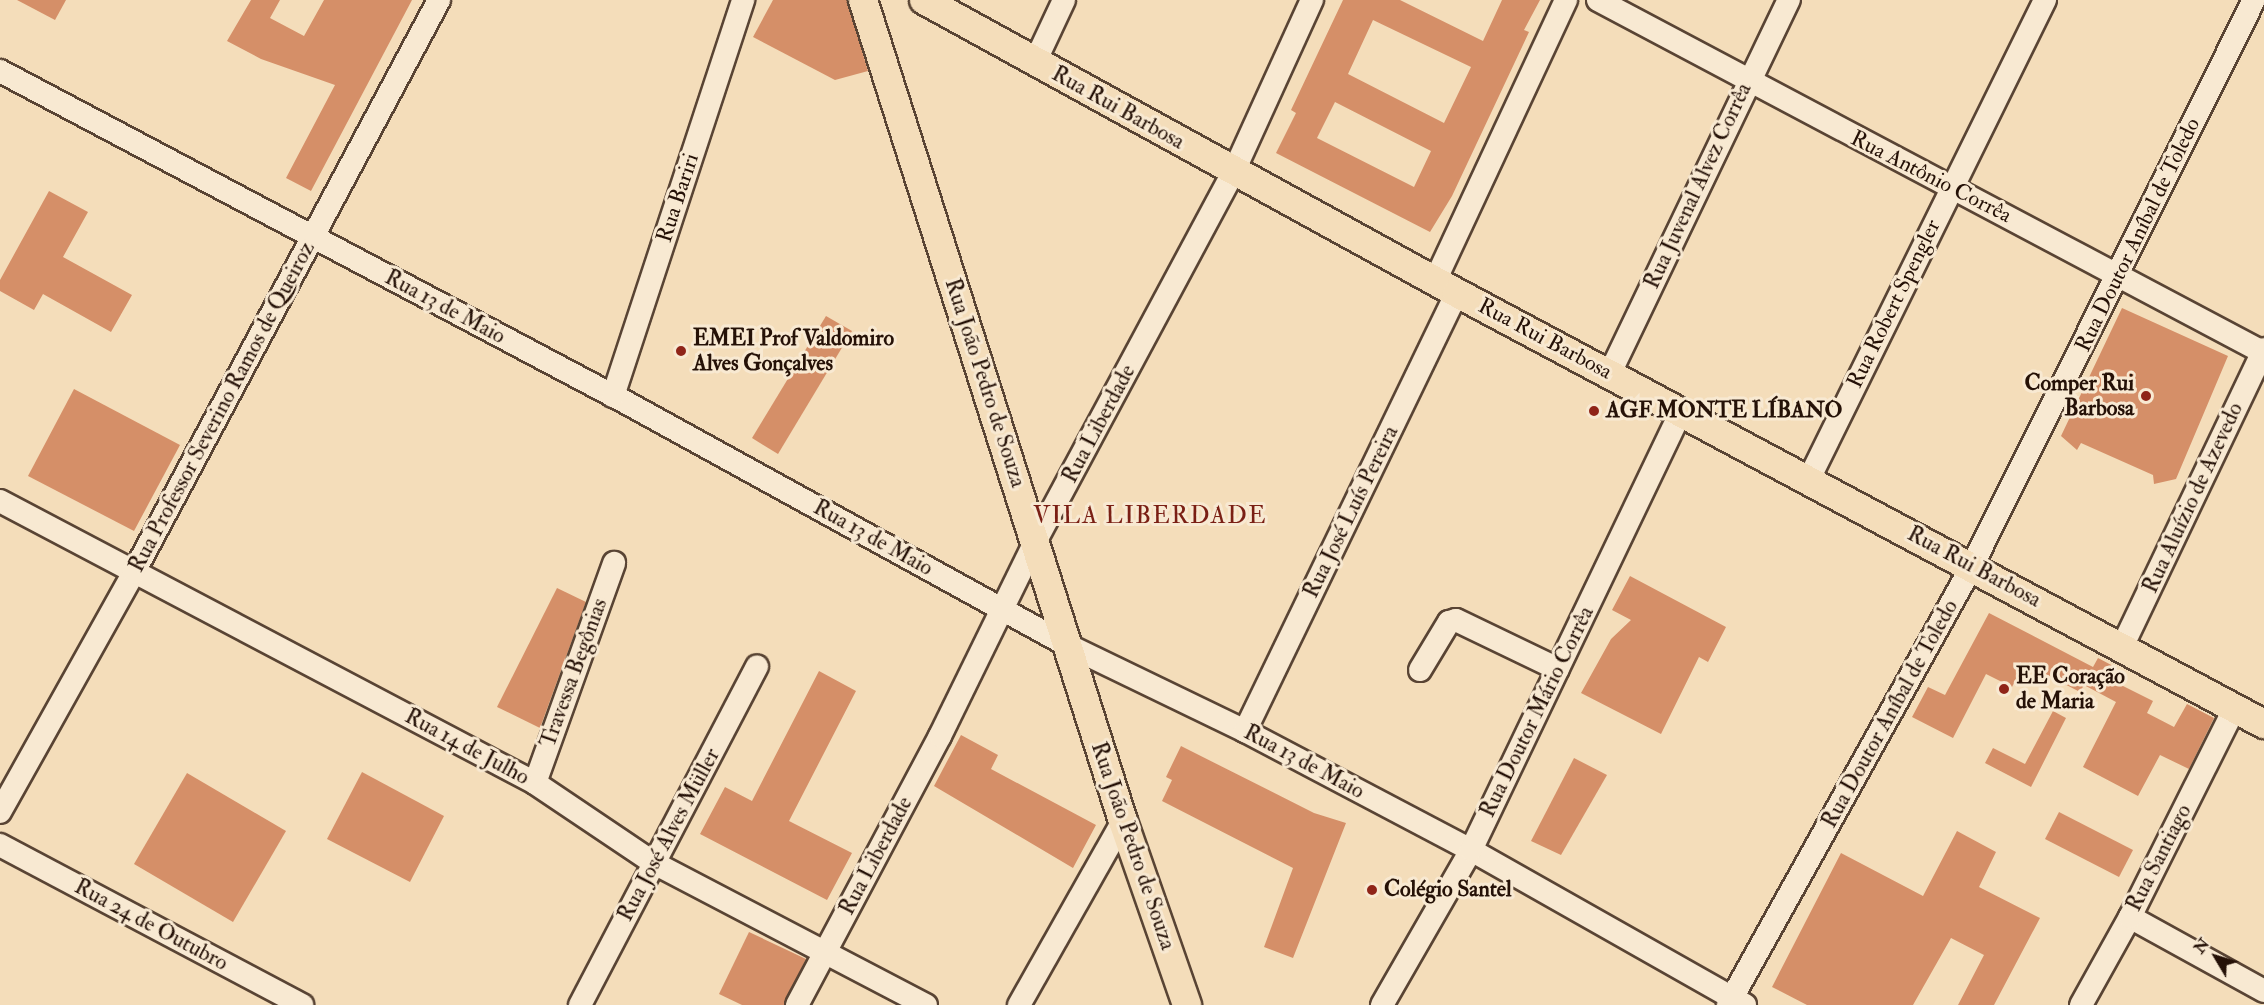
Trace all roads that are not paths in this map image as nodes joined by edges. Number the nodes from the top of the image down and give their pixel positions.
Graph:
1 (439, 0) edge
2 (743, 0) edge
3 (863, 0) edge
4 (924, 0) edge
5 (1064, 0) edge
6 (1312, 0) edge
7 (1566, 0) edge
8 (1598, 0) edge
9 (1789, 0) edge
10 (2045, 0) edge
11 (2254, 0) edge
12 (1035, 62) junction
13 (0, 71) edge
14 (1747, 82) junction
15 (1234, 171) junction
16 (1950, 188) junction
17 (312, 237) junction
18 (2120, 274) junction
19 (1446, 287) junction
20 (2263, 351) edge
21 (1610, 373) junction
22 (613, 396) junction
23 (1680, 413) junction
24 (1809, 479) junction
25 (0, 501) edge
26 (1035, 542) junction
27 (614, 563) dead end
28 (1972, 566) junction
29 (134, 572) junction
30 (1001, 608) junction
31 (1067, 645) junction
32 (2122, 647) junction
33 (757, 666) dead end
34 (1558, 669) junction
35 (1420, 670) dead end
36 (2234, 709) junction
37 (2264, 723) edge
38 (1245, 731) junction
39 (535, 783) junction
40 (0, 812) edge
41 (1124, 821) junction
42 (0, 845) edge
43 (1471, 850) junction
44 (654, 863) junction
45 (2130, 917) junction
46 (825, 951) junction
47 (2264, 991) edge
48 (1735, 1002) edge
49 (302, 1005) edge
50 (580, 1005) edge
51 (797, 1005) edge
52 (926, 1005) edge
53 (1019, 1005) edge
54 (1187, 1005) edge
55 (1382, 1005) edge
56 (2080, 1005) edge

1 - 17 street, Rua Professor Severino Ramos de Queiroz
2 - 22 street, Rua Bariri
3 - 26 main road, Rua João Pedro de Souza
4 - 12 main road, Rua Rui Barbosa
5 - 12 street
6 - 15 street, Rua Liberdade
7 - 19 street, Rua José Luís Pereira
8 - 14 street, Rua Antônio Corrêa
9 - 14 street, Rua Juvenal Alvez Corrêa
10 - 16 street, Rua Robert Spengler
11 - 18 street, Rua Doutor Aníbal de Toledo
12 - 15 main road, Rua Rui Barbosa
13 - 17 street, Rua 13 de Maio
14 - 16 street, Rua Antônio Corrêa
14 - 21 street, Rua Juvenal Alvez Corrêa
15 - 19 main road, Rua Rui Barbosa
15 - 26 street, Rua Liberdade
16 - 18 street, Rua Antônio Corrêa
16 - 24 street, Rua Robert Spengler
17 - 22 street, Rua 13 de Maio
17 - 29 street, Rua Professor Severino Ramos de Queiroz
18 - 20 street, Rua Antônio Corrêa
18 - 28 street, Rua Doutor Aníbal de Toledo
19 - 21 main road, Rua Rui Barbosa
19 - 38 street, Rua José Luís Pereira
20 - 32 street, Rua Aluízio de Azevedo
21 - 23 main road, Rua Rui Barbosa
22 - 30 street, Rua 13 de Maio
23 - 24 main road, Rua Rui Barbosa
23 - 34 street, Rua Doutor Mário Corrêa
24 - 28 main road, Rua Rui Barbosa
25 - 29 street, Rua 14 de Julho
26 - 30 street, Rua Liberdade
26 - 31 main road, Rua João Pedro de Souza
27 - 39 street, Travessa Begônias
28 - 32 main road, Rua Rui Barbosa
28 - 48 street, Rua Doutor Aníbal de Toledo
29 - 39 street, Rua 14 de Julho
29 - 40 street, Rua Professor Severino Ramos de Queiroz
30 - 31 street, Rua 13 de Maio
30 - 46 street, Rua Liberdade
31 - 38 street, Rua 13 de Maio
31 - 41 main road, Rua João Pedro de Souza
32 - 36 main road, Rua Rui Barbosa
33 - 44 street, Rua José Alves Müller
34 - 35 street
34 - 43 street, Rua Doutor Mário Corrêa
36 - 37 main road, Rua Rui Barbosa
36 - 45 street, Rua Santiago
38 - 43 street, Rua 13 de Maio
39 - 44 street, Rua 14 de Julho
41 - 53 street
41 - 54 main road, Rua João Pedro de Souza
42 - 49 street, Rua 24 de Outubro
43 - 48 street, Rua 13 de Maio
43 - 55 street, Rua Doutor Mário Corrêa
44 - 46 street, Rua 14 de Julho
44 - 50 street, Rua José Alves Müller
45 - 47 street
45 - 56 street, Rua Santiago
46 - 51 street, Rua Liberdade
46 - 52 street, Rua 14 de Julho

